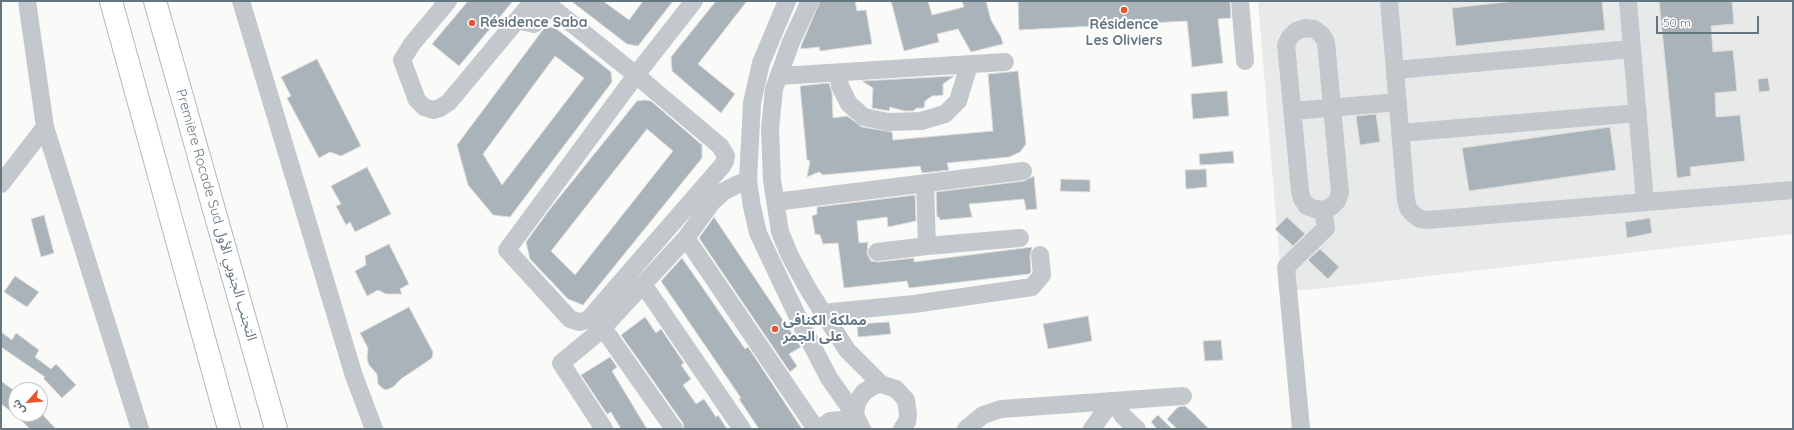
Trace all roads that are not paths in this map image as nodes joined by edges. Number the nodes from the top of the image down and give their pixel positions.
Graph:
1 (27, 1) edge
2 (111, 1) edge
3 (155, 1) edge
4 (241, 1) edge
5 (432, 1) edge
6 (448, 1) edge
7 (533, 1) edge
8 (694, 1) edge
9 (787, 1) edge
10 (810, 1) edge
11 (1240, 1) edge
12 (1389, 1) edge
13 (1628, 1) edge
14 (517, 20) junction
15 (407, 31) dead end
16 (1632, 49) junction
17 (1006, 62) dead end
18 (1245, 62) dead end
19 (969, 65) junction
20 (1395, 70) junction
21 (838, 72) junction
22 (636, 75) junction
23 (779, 76) junction
24 (1398, 102) junction
25 (1332, 107) junction
26 (1293, 111) junction
27 (1638, 113) junction
28 (45, 127) junction
29 (1400, 133) junction
30 (1023, 171) dead end
31 (748, 180) junction
32 (925, 183) junction
33 (1, 184) edge
34 (1793, 190) edge
35 (775, 202) junction
36 (1646, 202) junction
37 (1323, 210) junction
38 (686, 238) junction
39 (1020, 238) dead end
40 (927, 246) junction
41 (877, 252) dead end
42 (1040, 255) dead end
43 (643, 284) junction
44 (822, 313) junction
45 (603, 328) junction
46 (881, 384) junction
47 (1183, 396) dead end
48 (1113, 401) junction
49 (858, 424) edge
50 (276, 426) edge
51 (140, 429) edge
52 (229, 429) edge
53 (374, 429) edge
54 (604, 429) edge
55 (674, 429) edge
56 (742, 429) edge
57 (816, 429) edge
58 (819, 429) edge
59 (902, 429) edge
60 (966, 429) edge
61 (1092, 429) edge
62 (1137, 429) edge
63 (1301, 429) edge

1 - 28 street
2 - 52 highway
3 - 50 highway, Première Rocade Sud التجنب الجنوبي الأول
4 - 53 street
5 - 15 street
6 - 14 street
7 - 14 street
8 - 22 street
9 - 31 street
10 - 23 street
11 - 18 street
12 - 20 street
13 - 16 street
14 - 22 street
16 - 20 street
16 - 27 street
17 - 19 street
19 - 21 street
19 - 21 street
20 - 24 street
21 - 23 street
22 - 22 street
23 - 35 street
24 - 25 street
24 - 29 street
25 - 26 street
25 - 26 street
25 - 37 street
26 - 37 street
27 - 29 street
27 - 36 street
28 - 33 street
28 - 51 street
29 - 36 street
30 - 32 street
31 - 38 street
31 - 49 street
32 - 35 street
32 - 40 street
34 - 36 street
35 - 44 street
37 - 63 street
38 - 43 street
38 - 57 street
39 - 40 street
40 - 41 street
42 - 44 street
43 - 45 street
43 - 56 street
44 - 46 street
45 - 54 street
45 - 55 street
46 - 49 street
46 - 59 street
47 - 48 street
48 - 60 street
48 - 61 street
48 - 62 street
49 - 58 street

